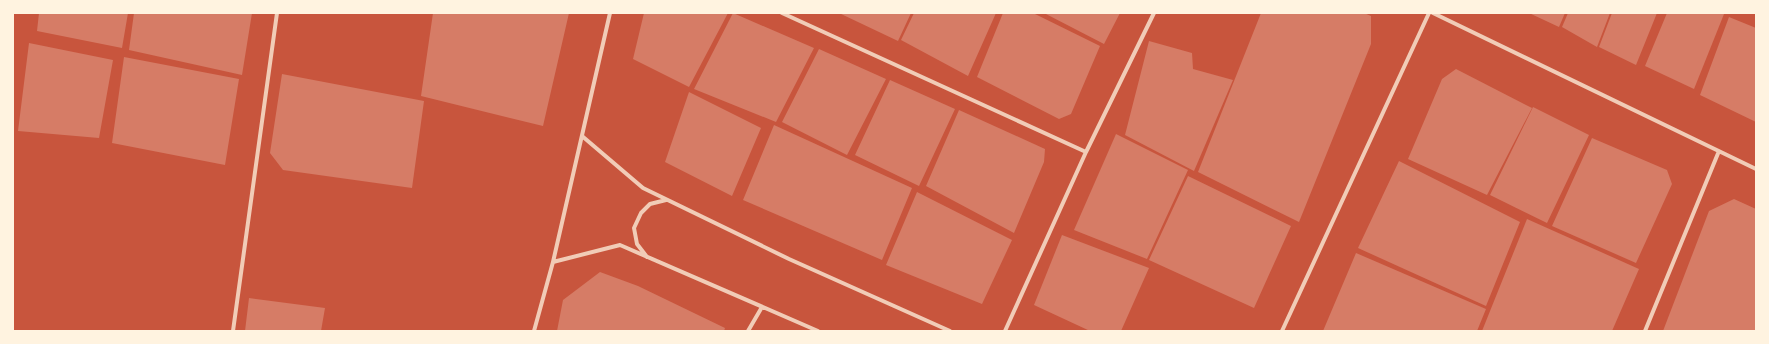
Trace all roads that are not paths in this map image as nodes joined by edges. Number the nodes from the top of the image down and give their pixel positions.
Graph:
1 (277, 13) edge
2 (610, 13) edge
3 (782, 13) edge
4 (1154, 13) edge
5 (1429, 13) edge
6 (1433, 13) edge
7 (582, 136) junction
8 (1719, 151) junction
9 (1086, 152) junction
10 (1756, 169) edge
11 (666, 200) junction
12 (647, 257) junction
13 (553, 262) junction
14 (762, 307) junction
15 (233, 331) edge
16 (534, 331) edge
17 (748, 331) edge
18 (818, 331) edge
19 (950, 331) edge
20 (1005, 331) edge
21 (1282, 331) edge
22 (1645, 331) edge

1 - 15 street
2 - 7 street
3 - 9 street
4 - 9 street
5 - 21 street
6 - 8 street
7 - 11 street
7 - 13 street
8 - 10 street
8 - 22 street
9 - 20 street
11 - 12 street
11 - 19 street
12 - 13 street
12 - 14 street
13 - 16 street
14 - 17 street
14 - 18 street

